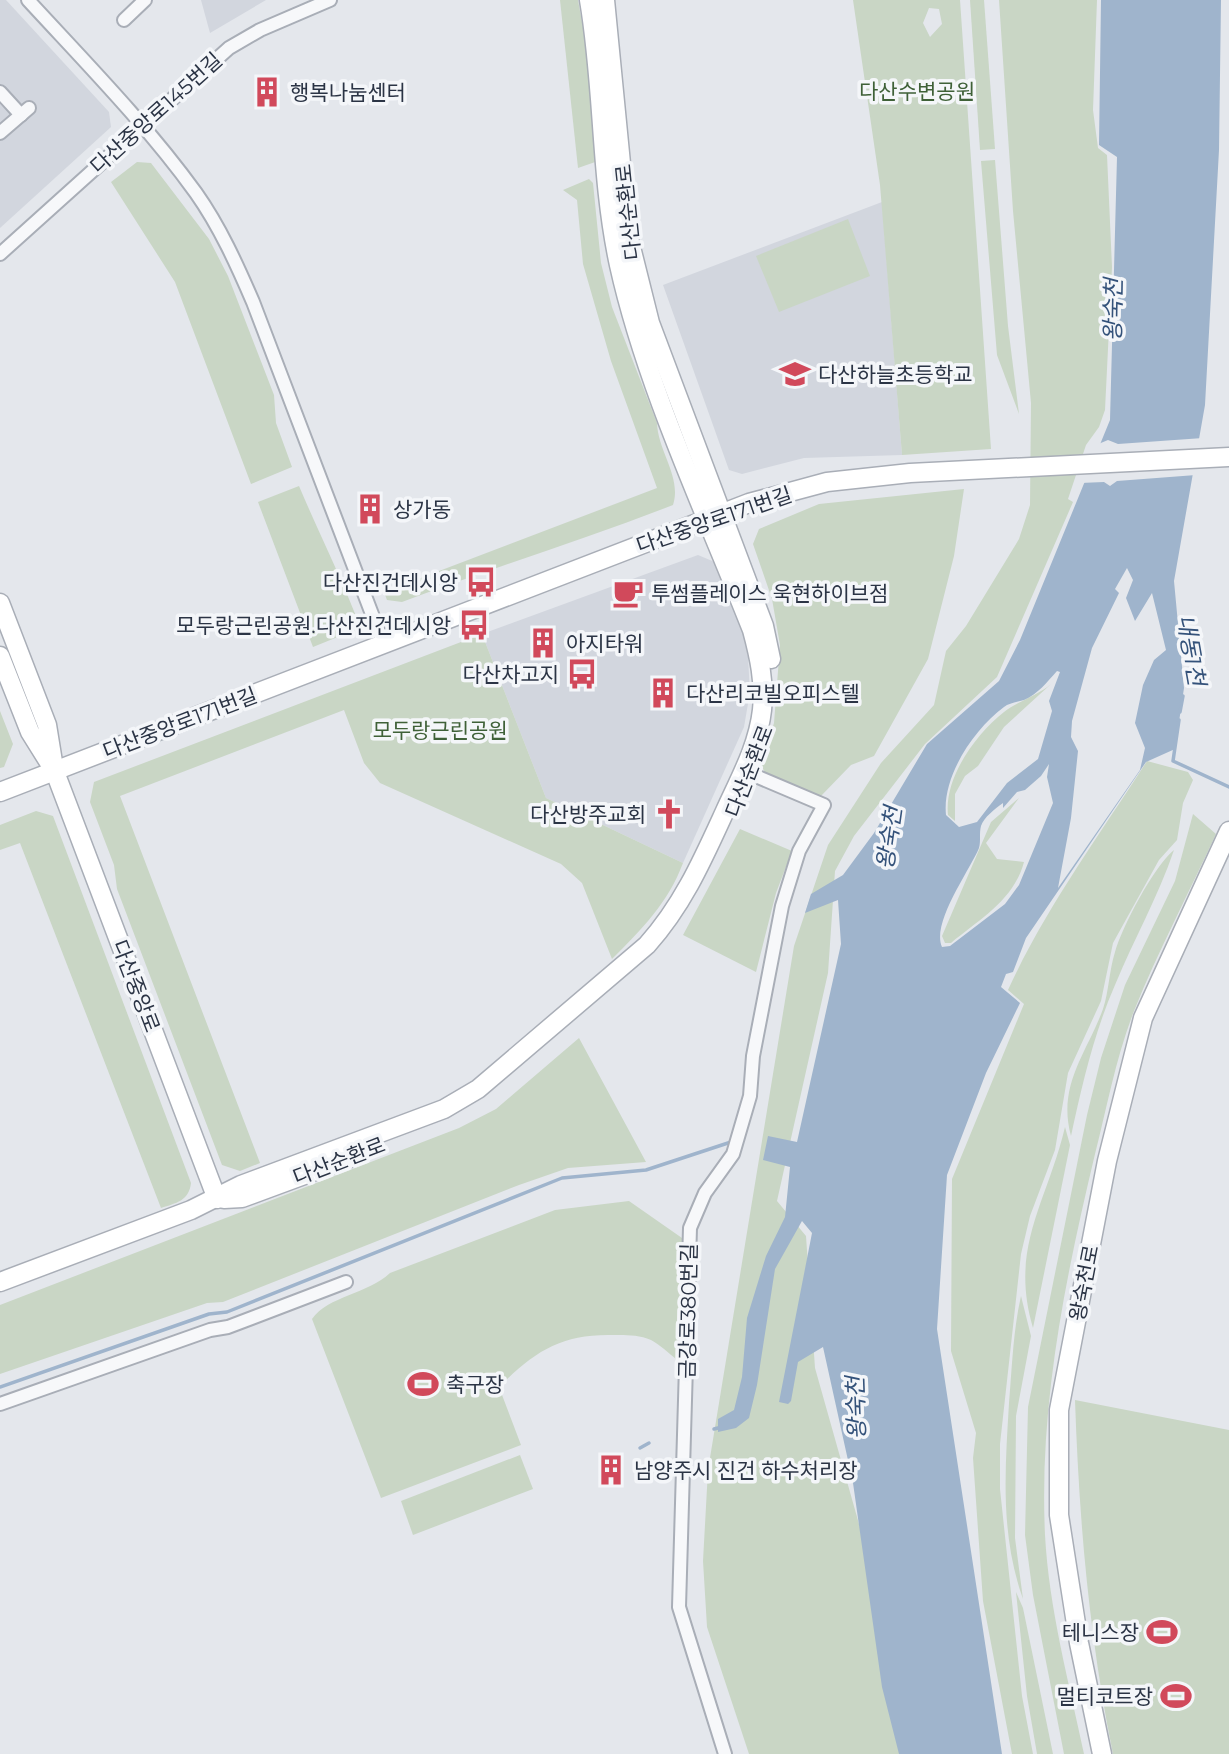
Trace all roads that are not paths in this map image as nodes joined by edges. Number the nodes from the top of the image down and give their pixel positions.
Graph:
1 (28, 0) edge
2 (145, 0) edge
3 (330, 0) edge
4 (589, 0) edge
5 (605, 0) edge
6 (124, 20) dead end
7 (0, 92) edge
8 (142, 124) junction
9 (0, 133) edge
10 (0, 254) edge
11 (1229, 457) edge
12 (715, 517) junction
13 (0, 603) edge
14 (383, 643) junction
15 (0, 656) edge
16 (55, 772) junction
17 (747, 772) junction
18 (0, 792) edge
19 (1229, 831) edge
20 (217, 1199) junction
21 (0, 1282) edge
22 (346, 1282) dead end
23 (0, 1404) edge
24 (725, 1754) edge
25 (1102, 1754) edge

1 - 8 street
2 - 6 street
3 - 8 street, 다산중앙로145번길
4 - 12 street, 다산순환로
5 - 12 street, 다산순환로
7 - 9 street
8 - 10 street, 다산중앙로145번길
8 - 14 street
11 - 12 street, 다산중앙로171번길
12 - 14 street, 다산중앙로171번길
12 - 17 street, 다산순환로
13 - 16 street, 다산중앙로
14 - 16 street, 다산중앙로171번길
15 - 16 street, 다산중앙로
16 - 18 street, 다산중앙로171번길
16 - 20 street, 다산중앙로
17 - 20 street, 다산순환로
17 - 24 street, 금강로380번길
19 - 25 street, 왕숙천로
20 - 21 street, 다산순환로
22 - 23 street

